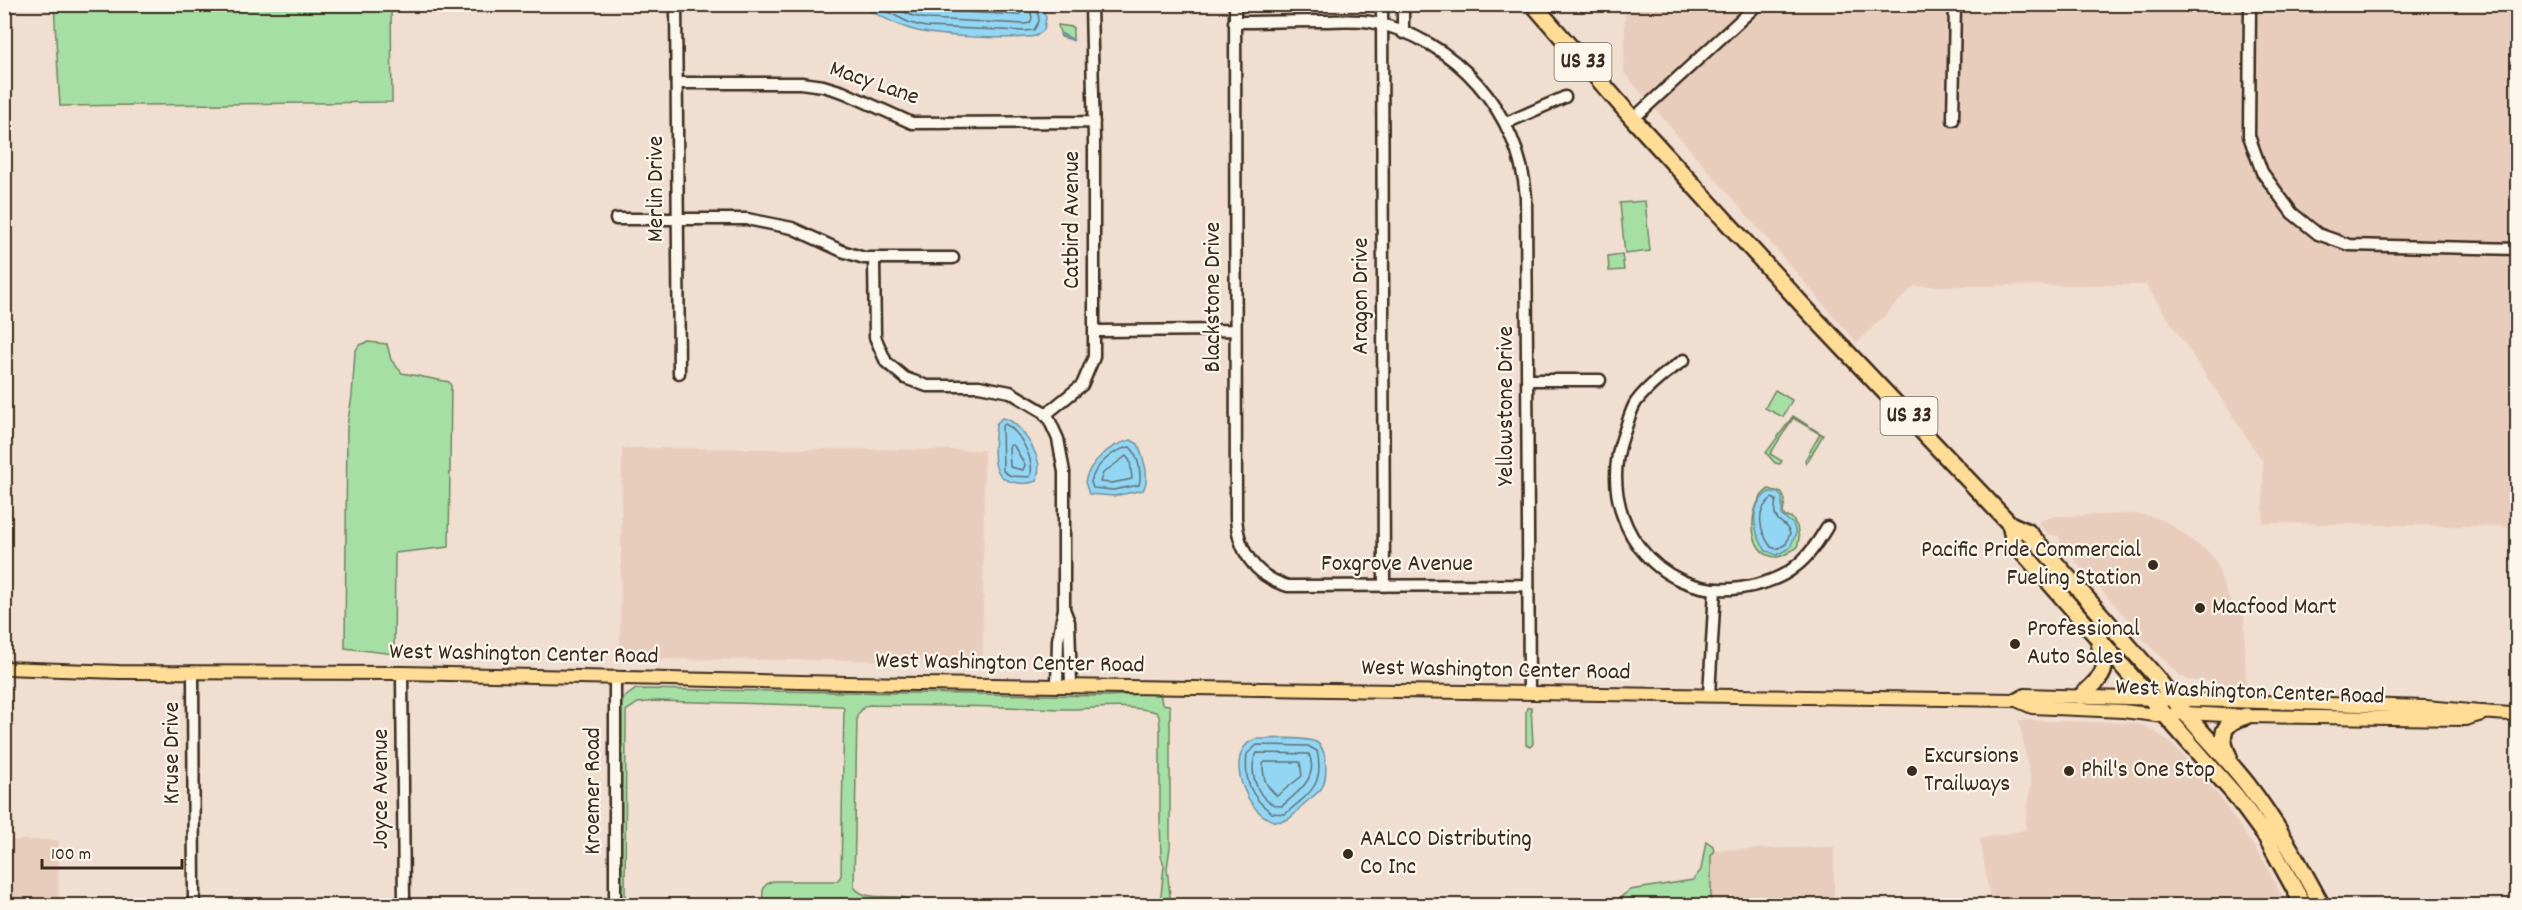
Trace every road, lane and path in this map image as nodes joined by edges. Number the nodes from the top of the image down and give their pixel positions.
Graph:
1 (676, 4) edge
2 (1091, 4) edge
3 (1235, 4) edge
4 (1382, 4) edge
5 (1403, 4) edge
6 (1533, 4) edge
7 (1758, 4) edge
8 (1955, 4) edge
9 (2250, 4) edge
10 (1234, 22) junction
11 (1382, 25) junction
12 (1403, 33) junction
13 (677, 83) junction
14 (1565, 97) dead end
15 (1633, 119) junction
16 (1953, 120) dead end
17 (1094, 122) junction
18 (1506, 123) junction
19 (616, 219) dead end
20 (677, 219) junction
21 (2517, 249) edge
22 (953, 258) dead end
23 (874, 259) junction
24 (1235, 330) junction
25 (1095, 331) junction
26 (1684, 360) dead end
27 (679, 374) dead end
28 (1528, 380) junction
29 (1600, 380) dead end
30 (1045, 415) junction
31 (2010, 524) junction
32 (1827, 527) dead end
33 (1268, 577) joint
34 (1528, 585) junction
35 (1384, 586) junction
36 (1715, 589) junction
37 (1064, 609) junction
38 (2094, 631) junction
39 (4, 668) edge
40 (193, 672) junction
41 (402, 673) junction
42 (615, 677) junction
43 (1071, 685) junction
44 (1057, 686) junction
45 (1529, 692) junction
46 (1709, 695) junction
47 (2081, 696) junction
48 (2150, 699) junction
49 (2016, 700) junction
50 (2172, 700) junction
51 (2184, 713) junction
52 (2483, 714) junction
53 (2517, 714) edge
54 (2164, 716) junction
55 (2246, 716) junction
56 (2235, 771) junction
57 (194, 906) edge
58 (404, 906) edge
59 (615, 906) edge
60 (2304, 906) edge
61 (2322, 906) edge

1 - 13 street, Merlin Drive
2 - 17 street, Catbird Avenue
3 - 10 street, Blackstone Drive
4 - 11 street, Aragon Drive
5 - 12 street
6 - 15 highway, US 33
7 - 15 street
8 - 16 street
9 - 21 street
10 - 11 street, Yellowstone Drive
10 - 24 street, Blackstone Drive
11 - 12 street, Yellowstone Drive
11 - 35 street, Aragon Drive
12 - 18 street, Yellowstone Drive
13 - 17 street, Macy Lane
13 - 20 street, Merlin Drive
14 - 18 street
15 - 31 highway, US 33
17 - 25 street, Catbird Avenue
18 - 28 street, Yellowstone Drive
19 - 20 street
20 - 23 street
20 - 27 street, Merlin Drive
22 - 23 street
23 - 30 street
24 - 25 street
24 - 33 street, Blackstone Drive
25 - 30 street, Catbird Avenue
26 - 36 street
28 - 29 street
28 - 34 street, Yellowstone Drive
30 - 37 street
31 - 38 highway, US 33
31 - 50 highway, US 33
32 - 36 street
33 - 35 street, Foxgrove Avenue
34 - 35 street, Foxgrove Avenue
34 - 45 street, Yellowstone Drive
36 - 46 street
37 - 43 street
37 - 44 street
38 - 47 highway
38 - 48 highway, US 33
39 - 40 main road, West Washington Center Road
40 - 41 main road, West Washington Center Road
40 - 57 street, Kruse Drive
41 - 42 main road, West Washington Center Road
41 - 58 street, Joyce Avenue
42 - 44 main road, West Washington Center Road
42 - 59 street, Kroemer Road
43 - 44 main road, West Washington Center Road
43 - 45 main road, West Washington Center Road
45 - 46 main road, West Washington Center Road
46 - 49 main road, West Washington Center Road
47 - 48 main road, West Washington Center Road
47 - 49 main road, West Washington Center Road
48 - 50 main road, West Washington Center Road
48 - 54 highway, US 33
49 - 54 main road, West Washington Center Road
50 - 51 highway, US 33
50 - 52 main road, West Washington Center Road
51 - 54 main road, West Washington Center Road
51 - 55 main road, West Washington Center Road
51 - 56 highway, US 33
52 - 53 main road, West Washington Center Road
52 - 55 main road, West Washington Center Road
54 - 60 highway, US 33
55 - 56 highway
56 - 61 highway, US 33

